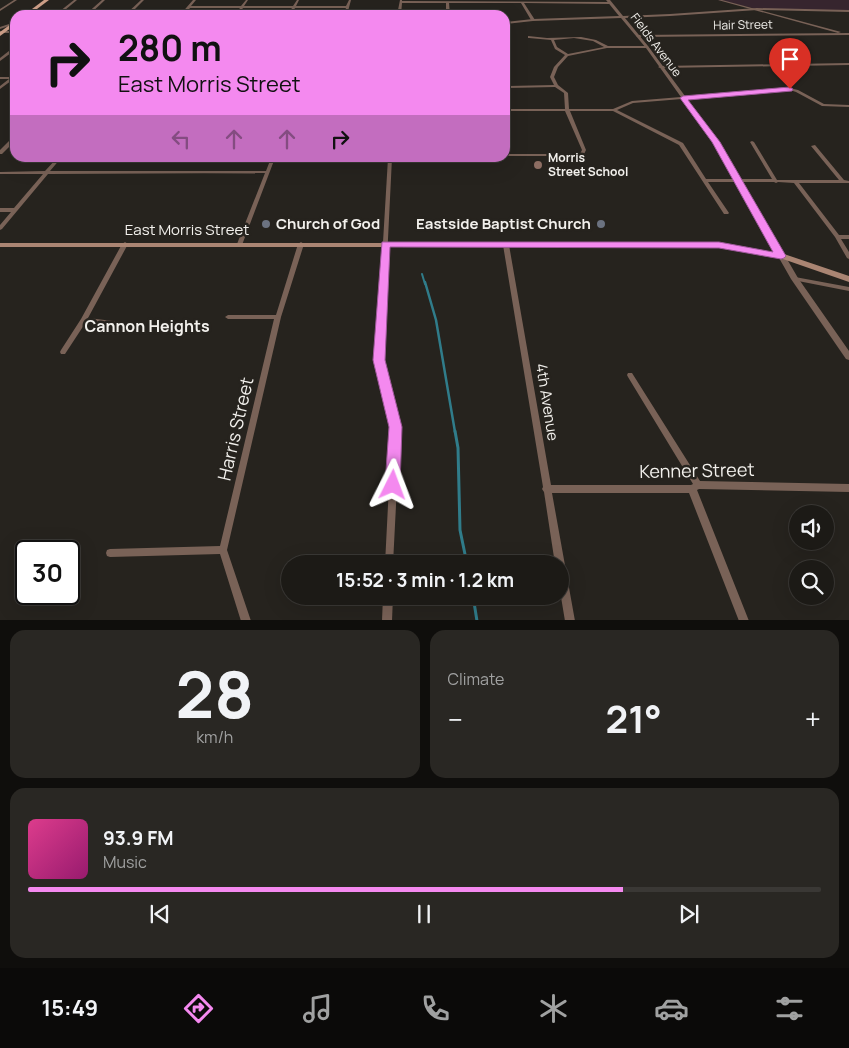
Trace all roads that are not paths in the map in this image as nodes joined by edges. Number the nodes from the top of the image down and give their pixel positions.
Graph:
1 (16, 0) edge
2 (47, 0) edge
3 (76, 0) edge
4 (104, 0) edge
5 (143, 0) edge
6 (195, 0) edge
7 (248, 0) edge
8 (298, 0) edge
9 (350, 0) edge
10 (719, 0) edge
11 (401, 1) edge
12 (609, 1) edge
13 (447, 2) junction
14 (522, 2) junction
15 (243, 6) junction
16 (189, 7) junction
17 (294, 7) junction
18 (347, 7) junction
19 (757, 9) junction
20 (0, 10) edge
21 (33, 10) edge
22 (63, 10) edge
23 (93, 10) edge
24 (132, 10) edge
25 (186, 10) edge
26 (240, 10) edge
27 (292, 10) edge
28 (346, 10) edge
29 (448, 10) edge
30 (849, 11) edge
31 (621, 16) junction
32 (533, 20) junction
33 (510, 22) edge
34 (848, 34) edge
35 (638, 36) junction
36 (528, 37) dead end
37 (552, 39) junction
38 (607, 47) junction
39 (646, 47) junction
40 (10, 52) edge
41 (567, 55) junction
42 (0, 60) edge
43 (849, 64) edge
44 (660, 67) junction
45 (10, 80) edge
46 (556, 86) junction
47 (510, 87) edge
48 (0, 88) edge
49 (683, 98) junction
50 (849, 106) edge
51 (510, 110) edge
52 (567, 110) junction
53 (614, 110) junction
54 (752, 142) dead end
55 (10, 143) edge
56 (813, 146) dead end
57 (0, 153) edge
58 (510, 155) edge
59 (56, 162) edge
60 (272, 162) edge
61 (390, 162) edge
62 (0, 172) edge
63 (47, 172) junction
64 (268, 172) junction
65 (704, 180) junction
66 (737, 181) junction
67 (776, 182) junction
68 (796, 182) junction
69 (846, 182) edge
70 (0, 210) edge
71 (15, 210) junction
72 (726, 213) dead end
73 (0, 228) edge
74 (837, 237) junction
75 (849, 237) edge
76 (124, 244) junction
77 (240, 244) junction
78 (301, 244) junction
79 (385, 244) junction
80 (0, 245) edge
81 (506, 245) junction
82 (781, 256) junction
83 (849, 257) edge
84 (795, 279) junction
85 (849, 279) edge
86 (849, 289) edge
87 (228, 317) dead end
88 (278, 317) junction
89 (84, 320) junction
90 (121, 324) dead end
91 (63, 352) dead end
92 (849, 357) edge
93 (630, 375) dead end
94 (695, 487) junction
95 (849, 488) edge
96 (546, 489) junction
97 (223, 550) junction
98 (110, 553) dead end
99 (390, 555) edge
100 (558, 555) edge
101 (388, 605) edge
102 (567, 605) edge
103 (246, 620) edge
104 (387, 620) edge
105 (570, 620) edge
106 (744, 620) edge

1 - 20 street
2 - 21 main road
3 - 22 street
4 - 23 street
5 - 24 street
6 - 16 street
7 - 15 street
8 - 17 street
9 - 18 street
10 - 19 street
11 - 13 street
12 - 14 street
12 - 31 street, Fields Avenue
13 - 14 street
13 - 29 street
14 - 32 street
15 - 16 street
15 - 17 street
15 - 26 street
16 - 25 street
17 - 18 street
17 - 27 street
18 - 28 street
19 - 30 street
19 - 31 street
19 - 34 street
31 - 32 street
31 - 35 street, Fields Avenue
32 - 33 street
34 - 35 street, Hair Street
35 - 39 street, Fields Avenue
36 - 37 street
37 - 38 street
37 - 41 street
38 - 39 street
38 - 41 street
39 - 44 street, Fields Avenue
40 - 42 street
41 - 46 street
43 - 44 street
44 - 49 street, Fields Avenue
45 - 48 street
46 - 47 street
46 - 52 street
49 - 50 street
49 - 53 street
49 - 66 street, Fields Avenue
51 - 52 street
52 - 53 street
52 - 58 street
53 - 65 street
54 - 67 street
55 - 57 street
56 - 69 street
59 - 63 street
60 - 64 street
61 - 79 street
62 - 63 street
63 - 64 street
63 - 71 street
64 - 77 street
65 - 66 street
65 - 72 street
66 - 67 street
66 - 82 street, Fields Avenue
67 - 68 street
68 - 69 street
68 - 74 street
70 - 71 street
71 - 73 street
74 - 75 street
74 - 83 street
76 - 77 main road, East Morris Street
76 - 80 main road, East Morris Street
76 - 89 street
77 - 78 main road, East Morris Street
78 - 79 main road, East Morris Street
78 - 88 street, Harris Street
79 - 81 main road, East Morris Street
79 - 99 street
81 - 82 main road, East Morris Street
81 - 96 street, 4th Avenue
82 - 84 street, Fields Avenue
82 - 85 main road, East Morris Street
84 - 86 street
84 - 92 street, Fields Avenue
87 - 88 street
88 - 97 street, Harris Street
89 - 90 street
89 - 91 street
93 - 94 street
94 - 95 street, Kenner Street
94 - 96 street, Kenner Street
94 - 106 street
96 - 100 street, 4th Avenue
97 - 98 street
97 - 103 street
101 - 104 street
102 - 105 street, 4th Avenue

